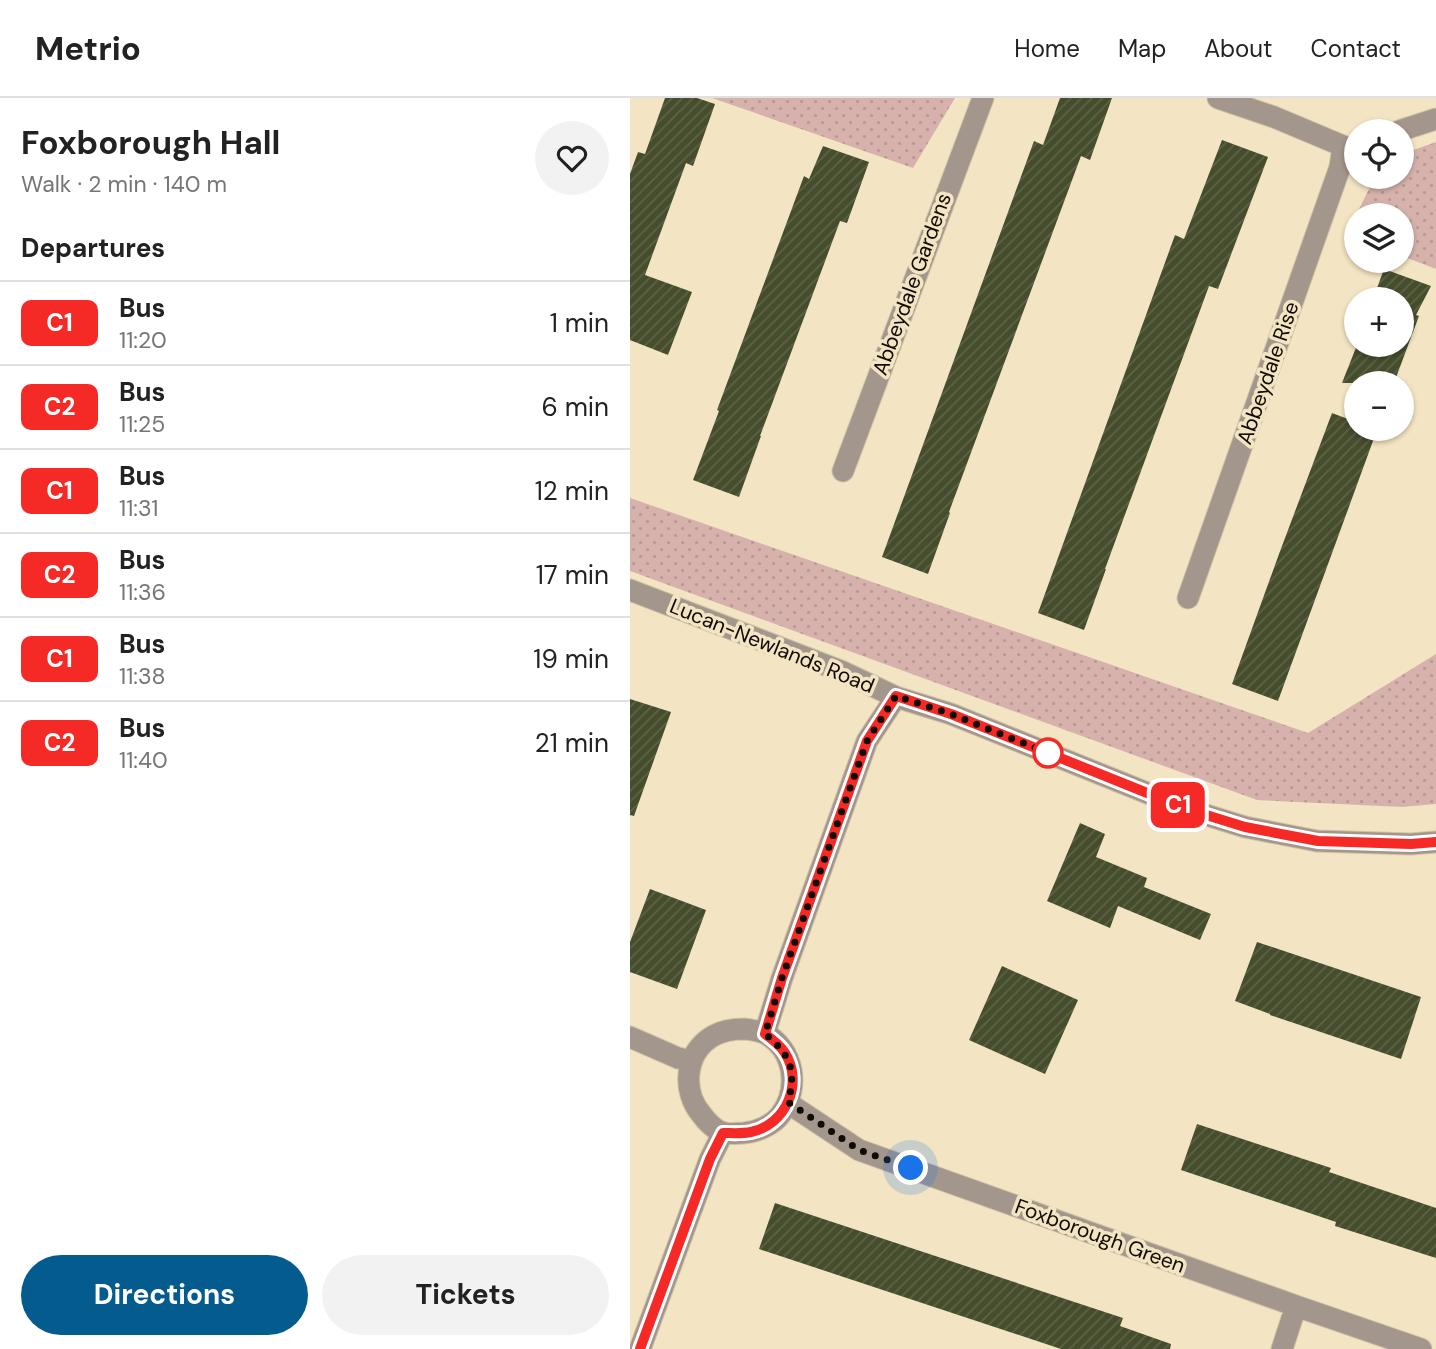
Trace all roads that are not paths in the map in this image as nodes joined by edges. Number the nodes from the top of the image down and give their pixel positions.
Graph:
1 (983, 98) edge
2 (1218, 98) edge
3 (1436, 119) edge
4 (1414, 126) edge
5 (1344, 143) edge
6 (1344, 158) edge
7 (843, 471) dead end
8 (630, 590) edge
9 (1188, 598) dead end
10 (896, 696) junction
11 (1436, 842) edge
12 (765, 1034) junction
13 (630, 1037) edge
14 (691, 1061) junction
15 (788, 1102) junction
16 (723, 1133) junction
17 (1296, 1306) junction
18 (640, 1349) edge
19 (1282, 1349) edge
20 (1421, 1349) edge

1 - 7 street, Abbeydale Gardens
2 - 5 street
3 - 4 street
6 - 9 street, Abbeydale Rise
8 - 10 street, Lucan-Newlands Road
10 - 11 street, Lucan-Newlands Road
10 - 12 street
12 - 14 street
12 - 15 street
13 - 14 street
14 - 16 street
15 - 16 street
15 - 17 street, Foxborough Green
16 - 18 street
17 - 19 street
17 - 20 street, Foxborough Green

